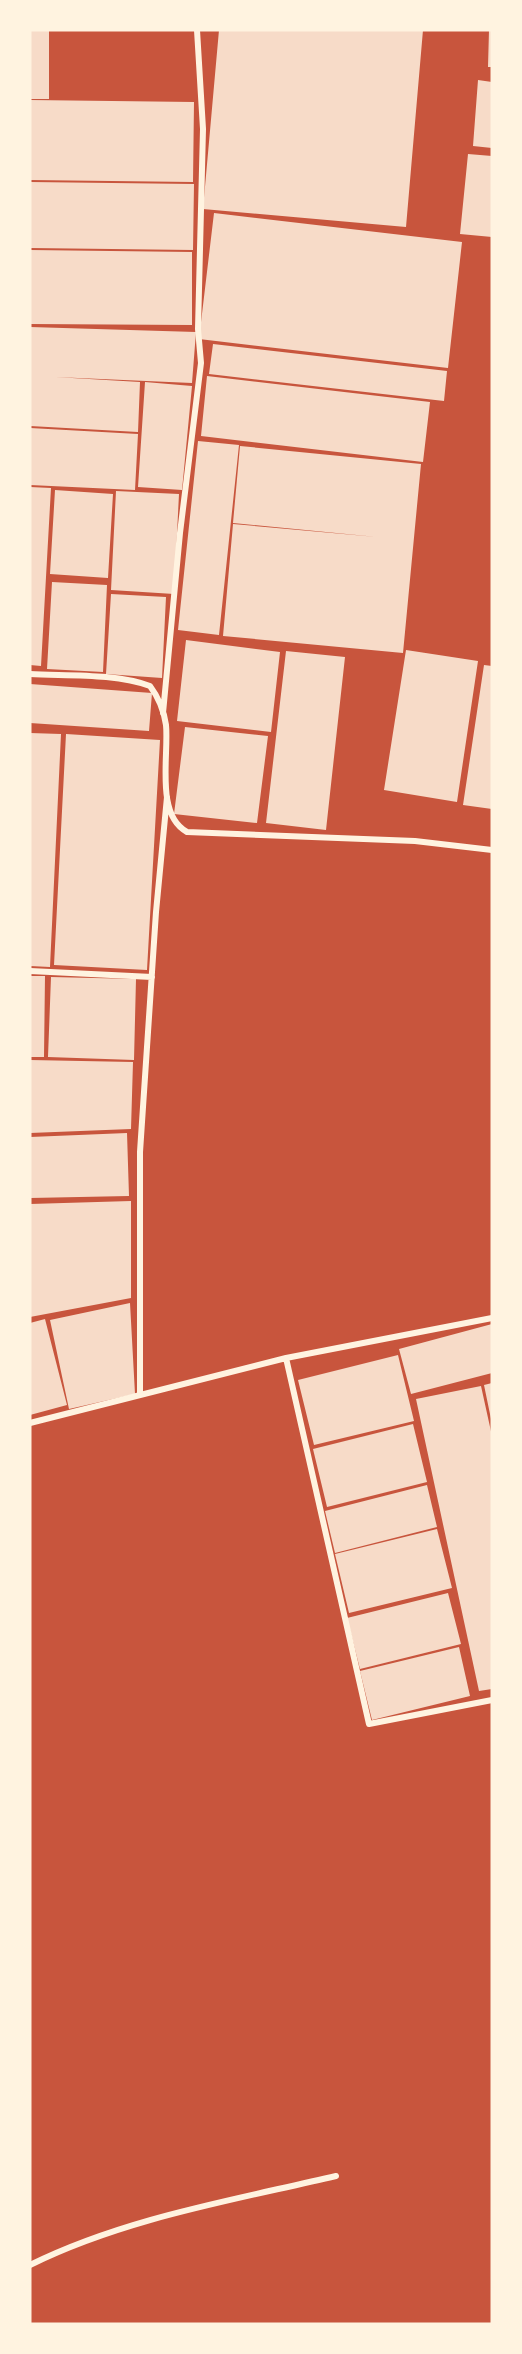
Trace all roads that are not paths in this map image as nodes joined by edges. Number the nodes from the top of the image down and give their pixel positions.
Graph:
1 (197, 30) edge
2 (30, 674) edge
3 (164, 713) junction
4 (167, 797) junction
5 (492, 850) edge
6 (30, 971) edge
7 (152, 977) junction
8 (492, 1318) edge
9 (286, 1359) junction
10 (140, 1395) junction
11 (30, 1423) edge
12 (492, 1700) edge
13 (336, 2176) dead end
14 (30, 2265) edge

1 - 3 street
2 - 3 street
3 - 4 street
4 - 5 street
4 - 7 street
6 - 7 street
7 - 10 street
8 - 9 street
9 - 10 street
9 - 12 street
10 - 11 street
13 - 14 street

